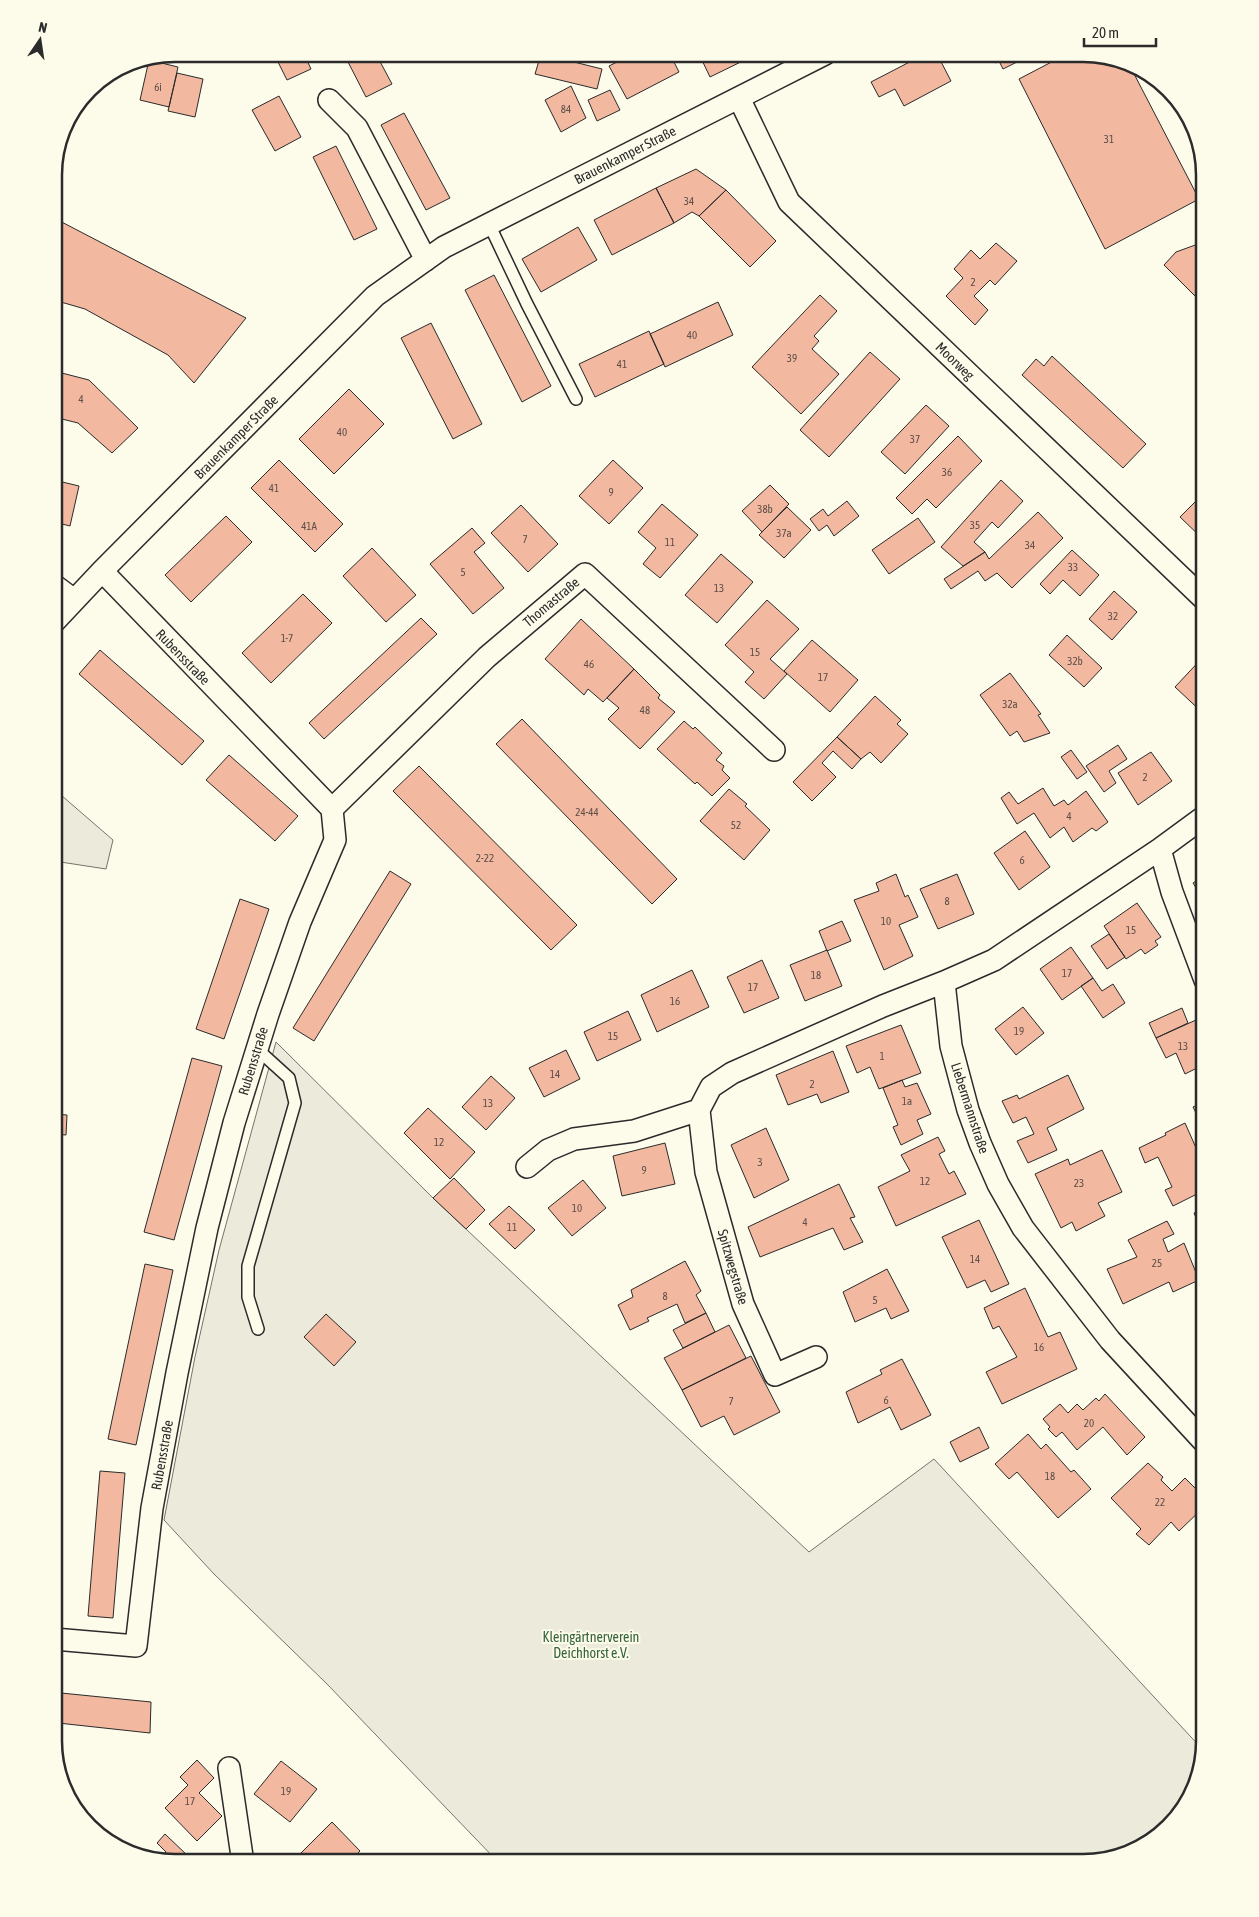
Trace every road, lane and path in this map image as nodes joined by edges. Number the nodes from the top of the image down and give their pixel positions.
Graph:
1 (807, 63) edge
2 (739, 98) junction
3 (329, 100) dead end
4 (489, 224) junction
5 (426, 260) junction
6 (576, 399) dead end
7 (102, 571) junction
8 (1196, 591) edge
9 (63, 592) edge
10 (74, 600) junction
11 (63, 612) edge
12 (774, 750) dead end
13 (332, 809) junction
14 (1196, 823) edge
15 (1160, 849) junction
16 (1196, 956) edge
17 (944, 982) junction
18 (257, 1049) junction
19 (699, 1110) junction
20 (527, 1167) dead end
21 (258, 1329) dead end
22 (816, 1357) dead end
23 (1196, 1433) edge
24 (63, 1640) edge
25 (229, 1768) dead end
26 (242, 1854) edge

1 - 2 street, Brauenkamper Straße
2 - 4 street, Brauenkamper Straße
2 - 8 street, Moorweg
3 - 5 street
4 - 5 street, Brauenkamper Straße
4 - 6 lane
5 - 7 street, Brauenkamper Straße
7 - 10 street, Brauenkamper Straße
7 - 13 street, Rubensstraße
9 - 10 street
10 - 11 street, Brauenkamper Straße
12 - 13 street, Thomastraße
13 - 18 street, Rubensstraße
14 - 15 street
15 - 16 street
15 - 17 street
17 - 19 street
17 - 23 street, Liebermannstraße
18 - 21 lane
18 - 24 street, Rubensstraße
19 - 20 street
19 - 22 street, Spitzwegstraße
25 - 26 street

